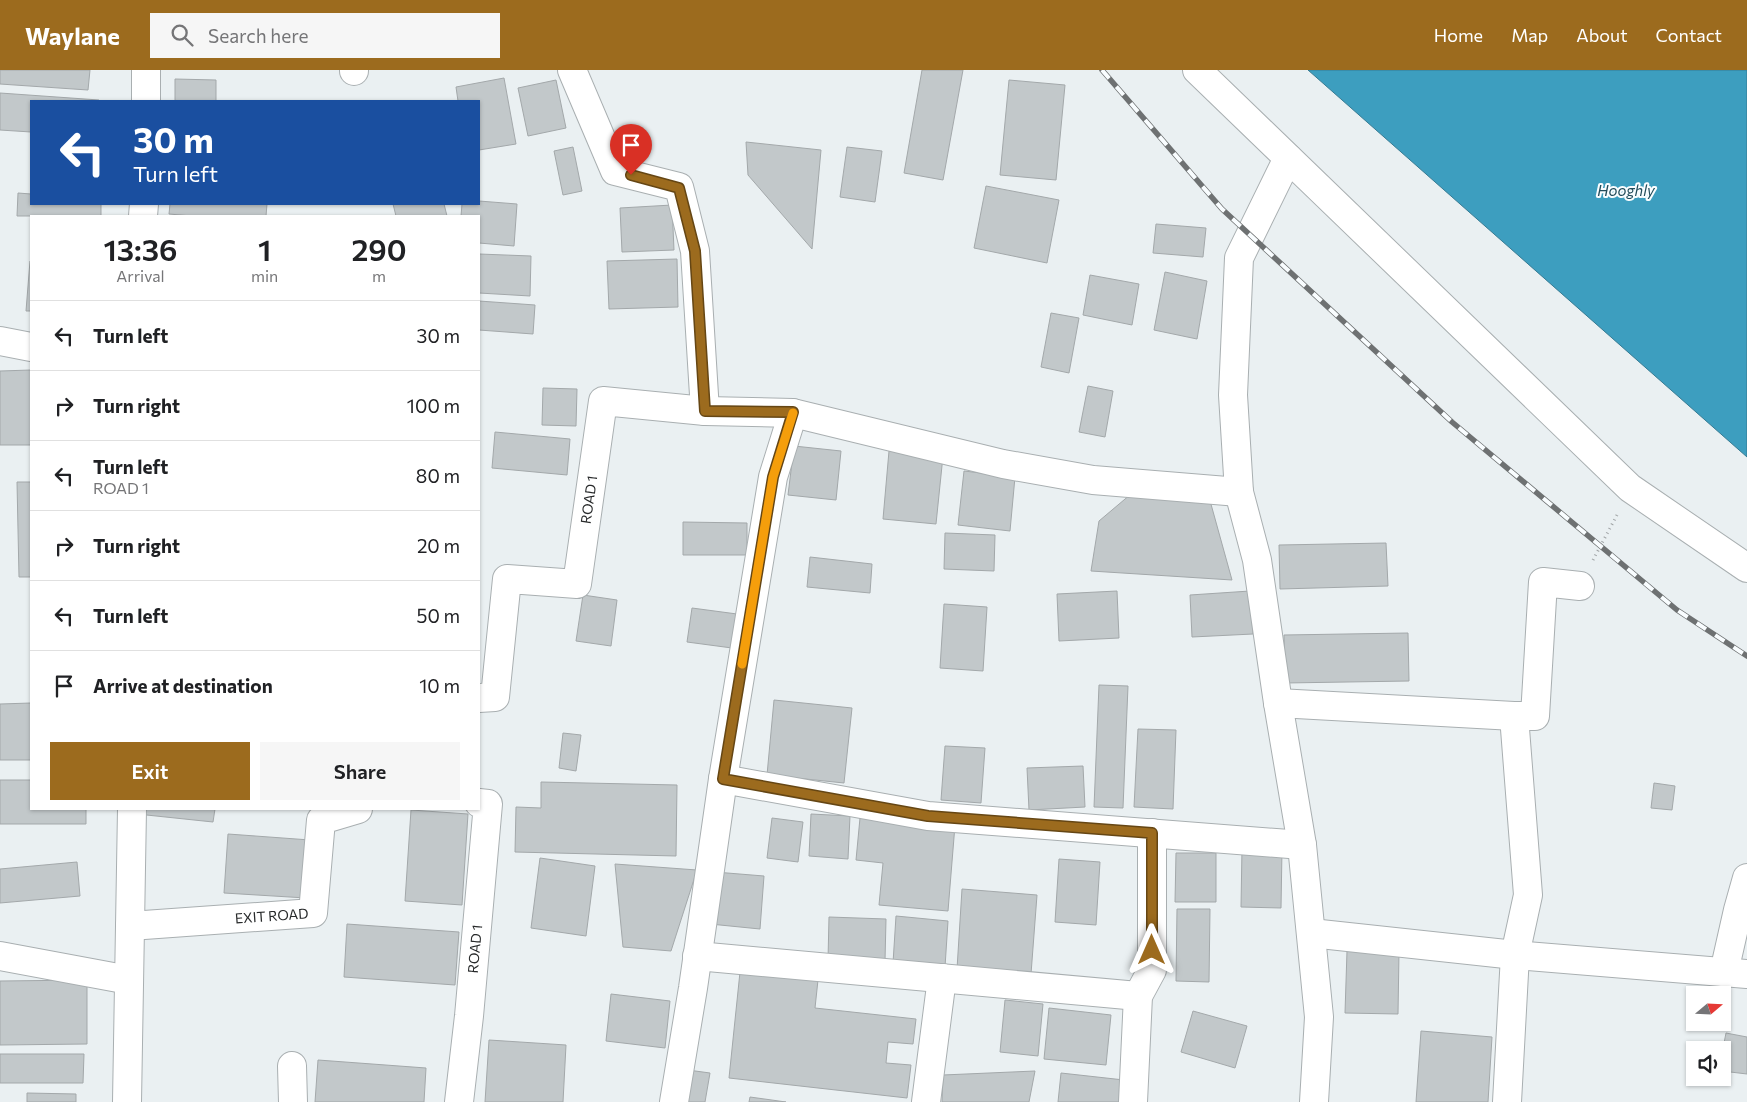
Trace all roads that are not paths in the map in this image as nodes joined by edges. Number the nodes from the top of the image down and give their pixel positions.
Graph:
1 (146, 70) edge
2 (572, 70) edge
3 (1197, 70) edge
4 (146, 100) edge
5 (1288, 158) junction
6 (0, 341) edge
7 (30, 347) edge
8 (705, 411) junction
9 (793, 412) junction
10 (1239, 492) junction
11 (1747, 568) edge
12 (1580, 586) road end
13 (480, 698) edge
14 (1278, 703) junction
15 (1514, 716) junction
16 (723, 779) junction
17 (480, 803) edge
18 (132, 810) edge
19 (355, 810) edge
20 (1152, 833) junction
21 (1302, 845) junction
22 (1747, 878) edge
23 (130, 926) junction
24 (1311, 933) junction
25 (1515, 955) junction
26 (0, 956) edge
27 (697, 956) junction
28 (1736, 973) edge
29 (942, 978) junction
30 (129, 980) junction
31 (1138, 996) junction
32 (292, 1066) dead end
33 (127, 1102) edge
34 (293, 1102) edge
35 (459, 1102) edge
36 (674, 1102) edge
37 (926, 1102) edge
38 (1133, 1102) edge
39 (1314, 1102) edge
40 (1507, 1102) edge

1 - 4 street
2 - 8 street
3 - 5 street
5 - 10 street
5 - 11 street
6 - 7 street
8 - 9 street, ROAD 1
8 - 13 street, ROAD 1
9 - 10 street, ROAD 1
9 - 16 street
10 - 14 street
12 - 15 street
14 - 15 street
14 - 21 street
15 - 25 street
16 - 20 street
16 - 27 street
17 - 35 street, ROAD 1
18 - 23 street
19 - 23 street, EXIT ROAD
20 - 21 street
20 - 31 street
21 - 24 street
22 - 28 street
23 - 30 street
24 - 25 street
24 - 39 street
25 - 28 street
25 - 40 street
26 - 30 street
27 - 29 street
27 - 36 street
29 - 31 street
29 - 37 street
30 - 33 street
31 - 38 street
32 - 34 street

